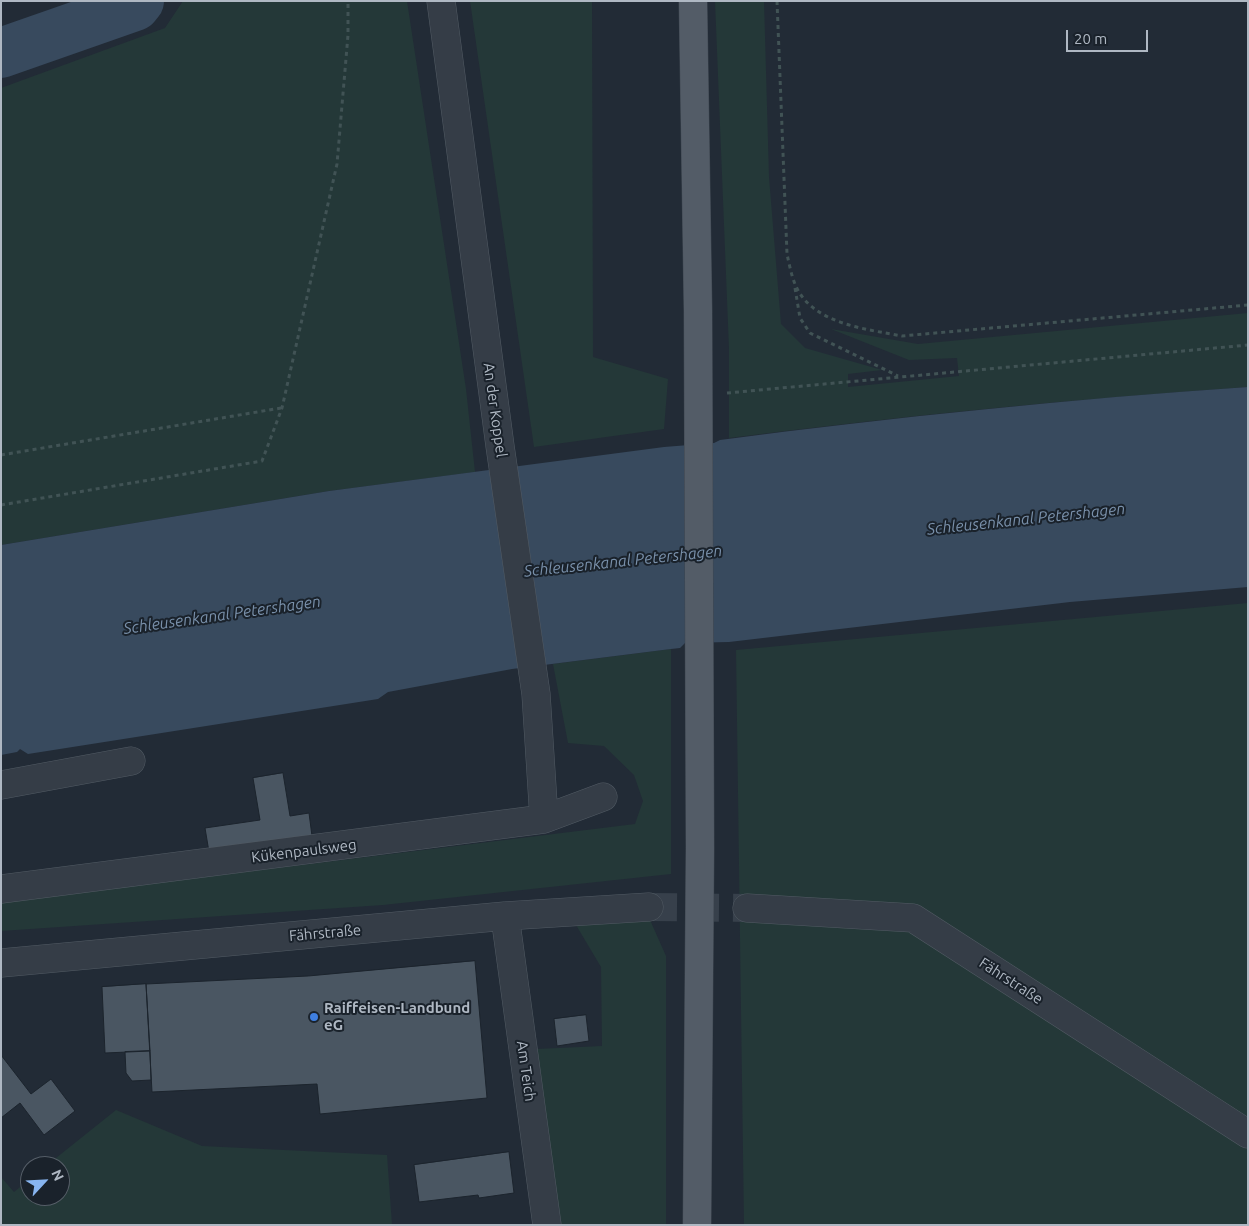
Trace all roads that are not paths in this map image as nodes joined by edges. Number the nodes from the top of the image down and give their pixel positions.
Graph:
1 (441, 1) edge
2 (693, 1) edge
3 (130, 762) dead end
4 (1, 785) edge
5 (602, 797) dead end
6 (544, 819) junction
7 (1, 889) edge
8 (649, 907) tunnel mouth
9 (747, 908) tunnel mouth
10 (505, 916) junction
11 (1, 963) edge
12 (1248, 1134) edge
13 (547, 1225) edge
14 (697, 1225) edge

1 - 6 street, An der Koppel
2 - 14 main road
3 - 4 street
5 - 6 street, Kükenpaulsweg
6 - 7 street, Kükenpaulsweg
8 - 10 street, Fährstraße
9 - 12 street, Fährstraße
10 - 11 street, Fährstraße
10 - 13 street, Am Teich

